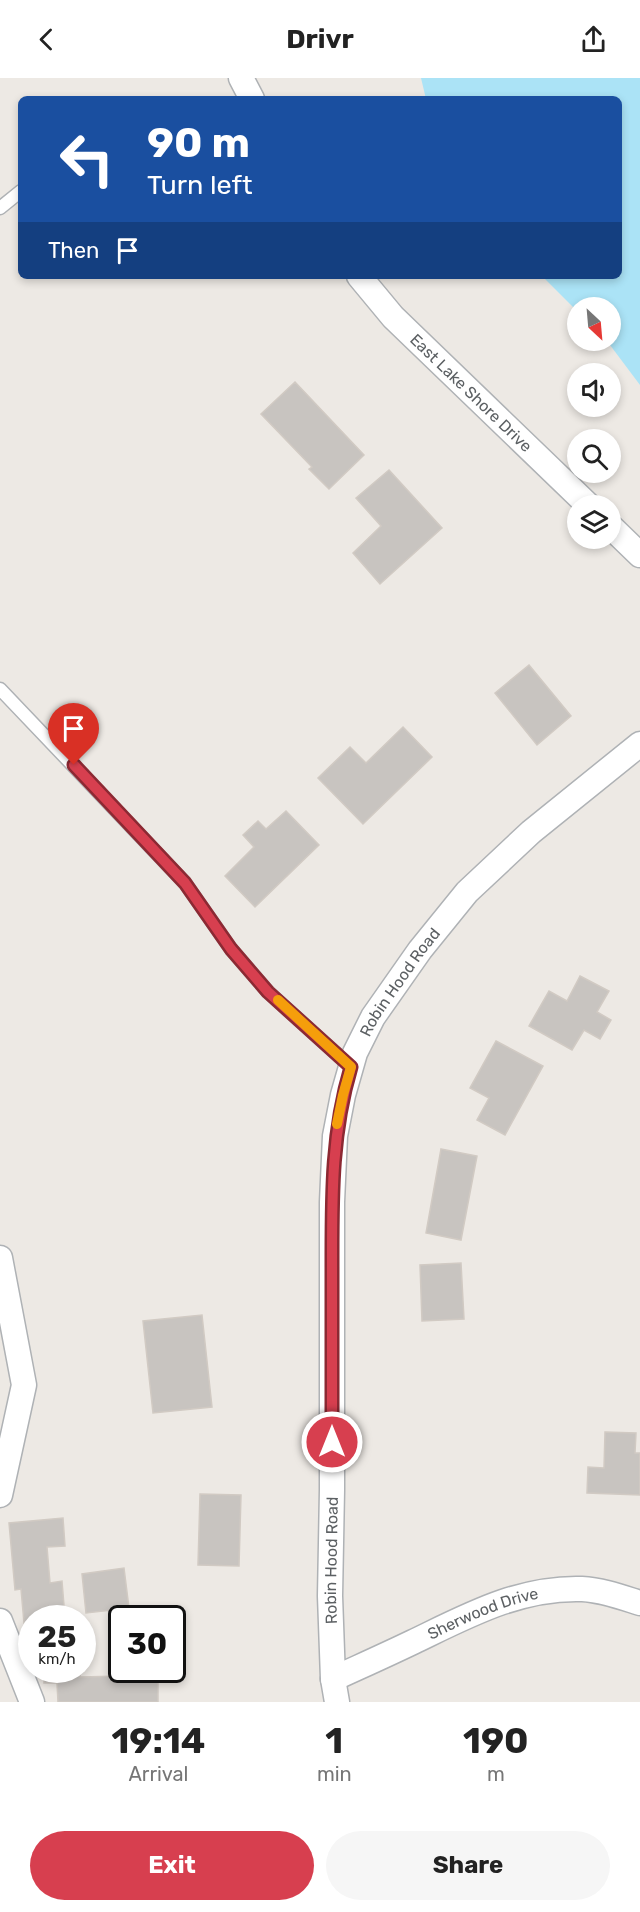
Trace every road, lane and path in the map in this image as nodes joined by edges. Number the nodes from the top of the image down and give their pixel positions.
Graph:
1 (241, 78) edge
2 (250, 96) edge
3 (18, 193) edge
4 (0, 208) edge
5 (361, 279) edge
6 (578, 495) edge
7 (621, 537) edge
8 (640, 555) edge
9 (0, 689) edge
10 (640, 744) edge
11 (351, 1067) junction
12 (0, 1258) edge
13 (0, 1495) edge
14 (640, 1603) edge
15 (0, 1621) edge
16 (335, 1690) edge
17 (32, 1702) edge

1 - 2 street
3 - 4 lane
5 - 6 street, East Lake Shore Drive
7 - 8 street
9 - 11 lane
10 - 11 street, Robin Hood Road
11 - 16 street, Robin Hood Road
12 - 13 street
14 - 16 street, Sherwood Drive
15 - 17 street

